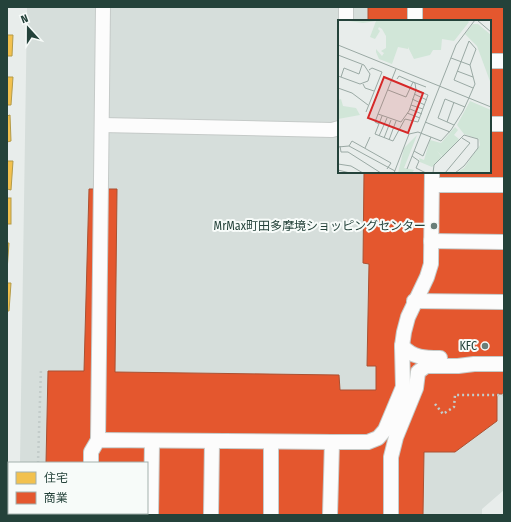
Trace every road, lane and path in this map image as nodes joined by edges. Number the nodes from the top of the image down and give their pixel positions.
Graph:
1 (103, 7) edge
2 (346, 7) edge
3 (415, 7) edge
4 (346, 20) edge
5 (415, 20) edge
6 (491, 61) edge
7 (504, 61) edge
8 (491, 124) edge
9 (504, 124) edge
10 (102, 125) junction
11 (338, 128) edge
12 (432, 178) edge
13 (504, 185) edge
14 (431, 241) junction
15 (504, 242) edge
16 (414, 301) junction
17 (504, 302) edge
18 (402, 346) junction
19 (474, 364) junction
20 (504, 364) edge
21 (41, 368) dead end
22 (504, 395) edge
23 (436, 404) dead end
24 (98, 440) junction
25 (152, 441) junction
26 (212, 441) junction
27 (272, 442) junction
28 (332, 442) junction
29 (38, 462) edge
30 (91, 462) edge
31 (151, 515) edge
32 (211, 515) edge
33 (270, 515) edge
34 (330, 515) edge
35 (391, 515) edge

1 - 10 lane
2 - 4 lane
3 - 5 lane
6 - 7 lane
8 - 9 lane
10 - 11 lane
10 - 24 lane
12 - 13 lane
12 - 14 lane
14 - 15 lane
14 - 16 lane
16 - 17 lane
16 - 18 lane
18 - 19 lane
18 - 28 lane
19 - 20 lane
19 - 35 lane
21 - 29 path
22 - 23 path
24 - 25 lane
24 - 30 lane
25 - 26 lane
25 - 31 lane
26 - 27 lane
26 - 32 lane
27 - 28 lane
27 - 33 lane
28 - 34 lane

